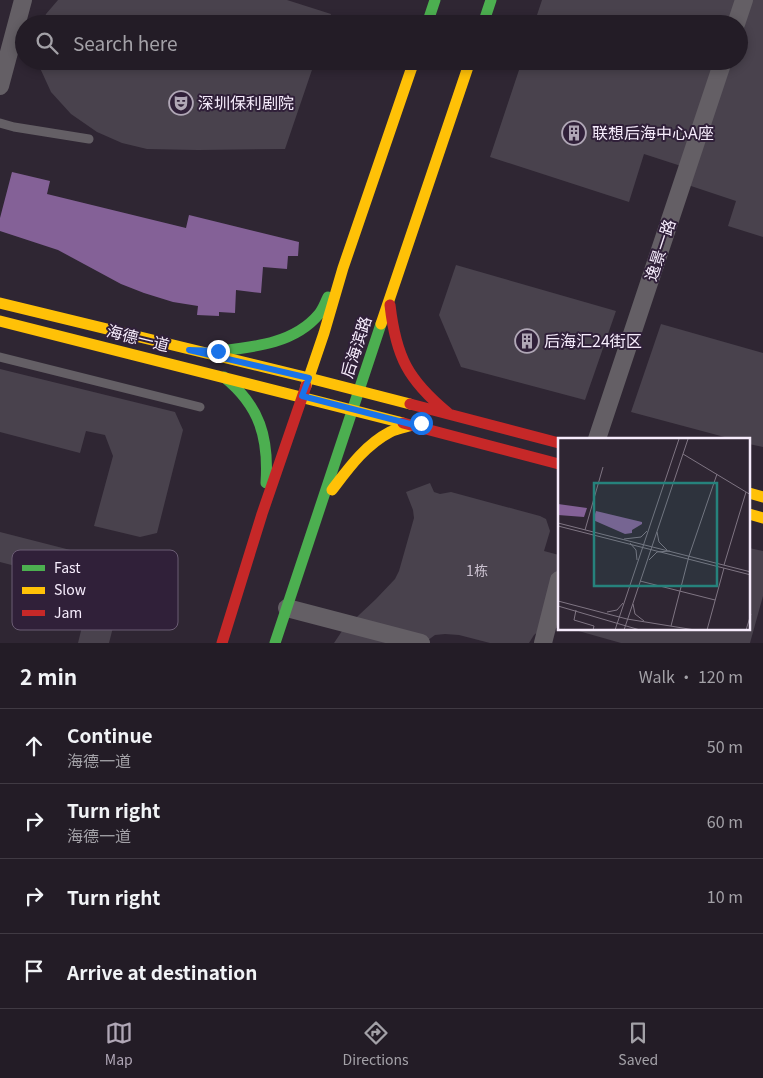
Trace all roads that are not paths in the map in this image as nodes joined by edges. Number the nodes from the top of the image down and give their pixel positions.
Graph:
1 (23, 0) edge
2 (435, 0) edge
3 (491, 0) edge
4 (744, 0) edge
5 (19, 15) edge
6 (430, 15) edge
7 (485, 15) edge
8 (739, 15) edge
9 (15, 30) edge
10 (411, 70) edge
11 (467, 70) edge
12 (720, 70) edge
13 (0, 86) edge
14 (0, 123) edge
15 (89, 139) dead end
16 (342, 268) junction
17 (390, 297) junction
18 (0, 303) edge
19 (0, 321) edge
20 (189, 350) junction
21 (0, 357) edge
22 (222, 376) junction
23 (309, 378) junction
24 (358, 390) junction
25 (302, 396) junction
26 (200, 407) dead end
27 (352, 409) junction
28 (474, 421) junction
29 (414, 425) junction
30 (597, 438) edge
31 (558, 443) edge
32 (558, 464) edge
33 (750, 493) edge
34 (763, 497) edge
35 (321, 504) junction
36 (262, 514) junction
37 (750, 514) edge
38 (763, 518) edge
39 (558, 584) edge
40 (287, 608) junction
41 (222, 643) edge
42 (275, 643) edge
43 (421, 643) edge
44 (543, 643) edge

1 - 5 street
2 - 6 main road
3 - 7 main road
4 - 8 street
9 - 13 street
10 - 16 main road
11 - 17 main road, 后海滨路
12 - 30 street, 逸景一路
14 - 15 lane
16 - 20 main road
16 - 23 main road
17 - 24 main road, 后海滨路
17 - 28 main road
18 - 20 main road, 海德一道
19 - 22 main road, 海德一道
20 - 23 main road, 海德一道
21 - 26 lane
22 - 25 main road, 海德一道
22 - 36 main road
23 - 24 main road, 海德一道
23 - 25 main road
24 - 27 main road, 后海滨路
24 - 28 main road, 海德一道
25 - 27 main road, 海德一道
25 - 36 main road
27 - 29 main road, 海德一道
27 - 35 main road, 后海滨路
28 - 29 main road
28 - 31 main road, 海德一道
29 - 32 main road, 海德一道
29 - 35 main road
33 - 34 main road
35 - 40 main road, 后海滨路
36 - 41 main road
37 - 38 main road
39 - 44 street
40 - 42 main road, 后海滨路
40 - 43 street

